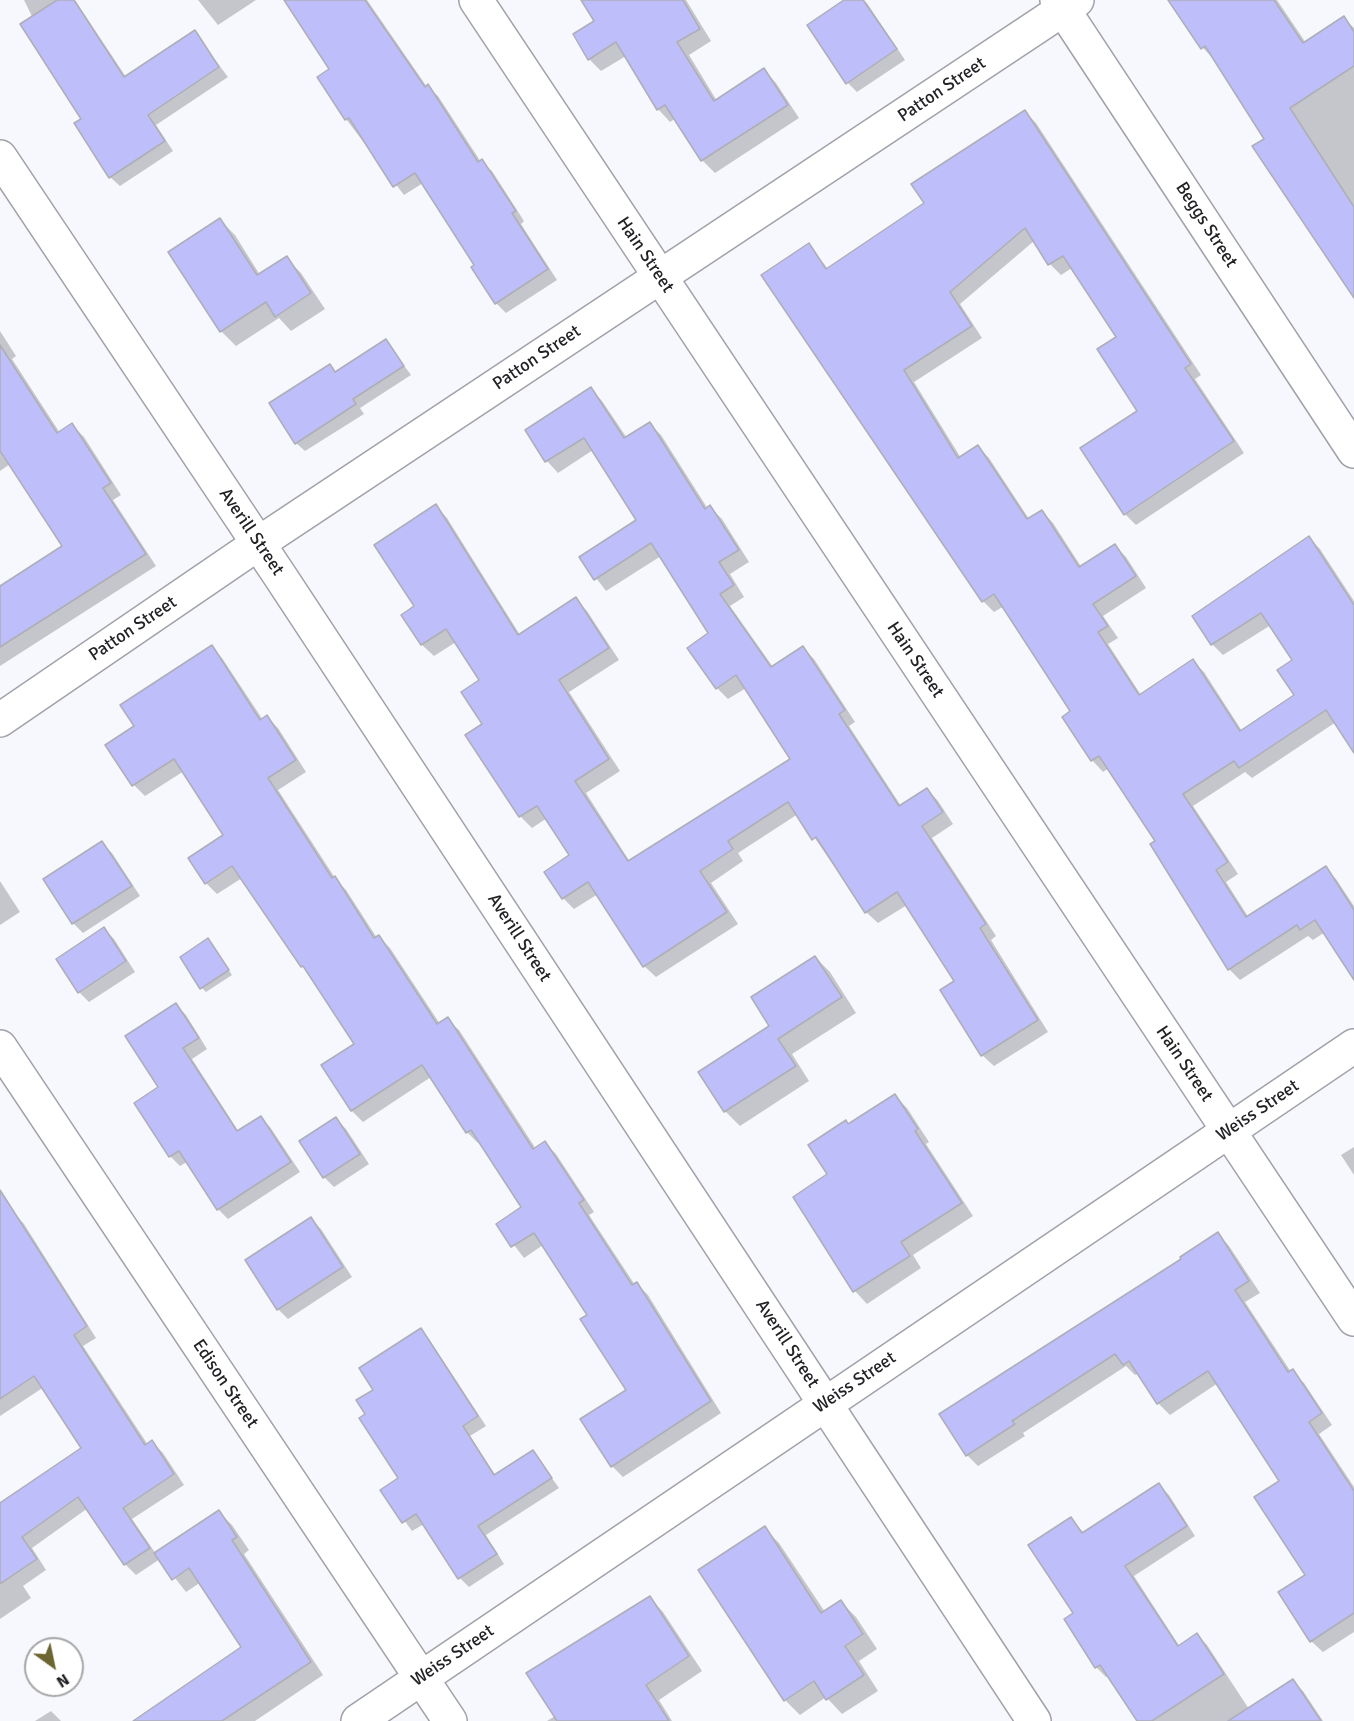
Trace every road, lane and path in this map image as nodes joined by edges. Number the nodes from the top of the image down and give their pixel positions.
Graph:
1 (476, 0) edge
2 (1066, 3) edge
3 (0, 157) edge
4 (660, 277) junction
5 (1354, 451) edge
6 (259, 543) junction
7 (0, 720) edge
8 (1354, 1046) edge
9 (0, 1047) edge
10 (1229, 1131) junction
11 (1354, 1319) edge
12 (826, 1403) junction
13 (422, 1677) junction
14 (358, 1721) edge
15 (450, 1721) edge
16 (1034, 1721) edge

1 - 4 street, Hain Street
2 - 4 street, Patton Street
2 - 5 street, Beggs Street
3 - 6 street, Averill Street
4 - 6 street, Patton Street
4 - 10 street, Hain Street
6 - 7 street, Patton Street
6 - 12 street, Averill Street
8 - 10 street, Weiss Street
9 - 13 street, Edison Street
10 - 11 street, Hain Street
10 - 12 street, Weiss Street
12 - 13 street, Weiss Street
12 - 16 street, Averill Street
13 - 14 street, Weiss Street
13 - 15 street, Edison Street

